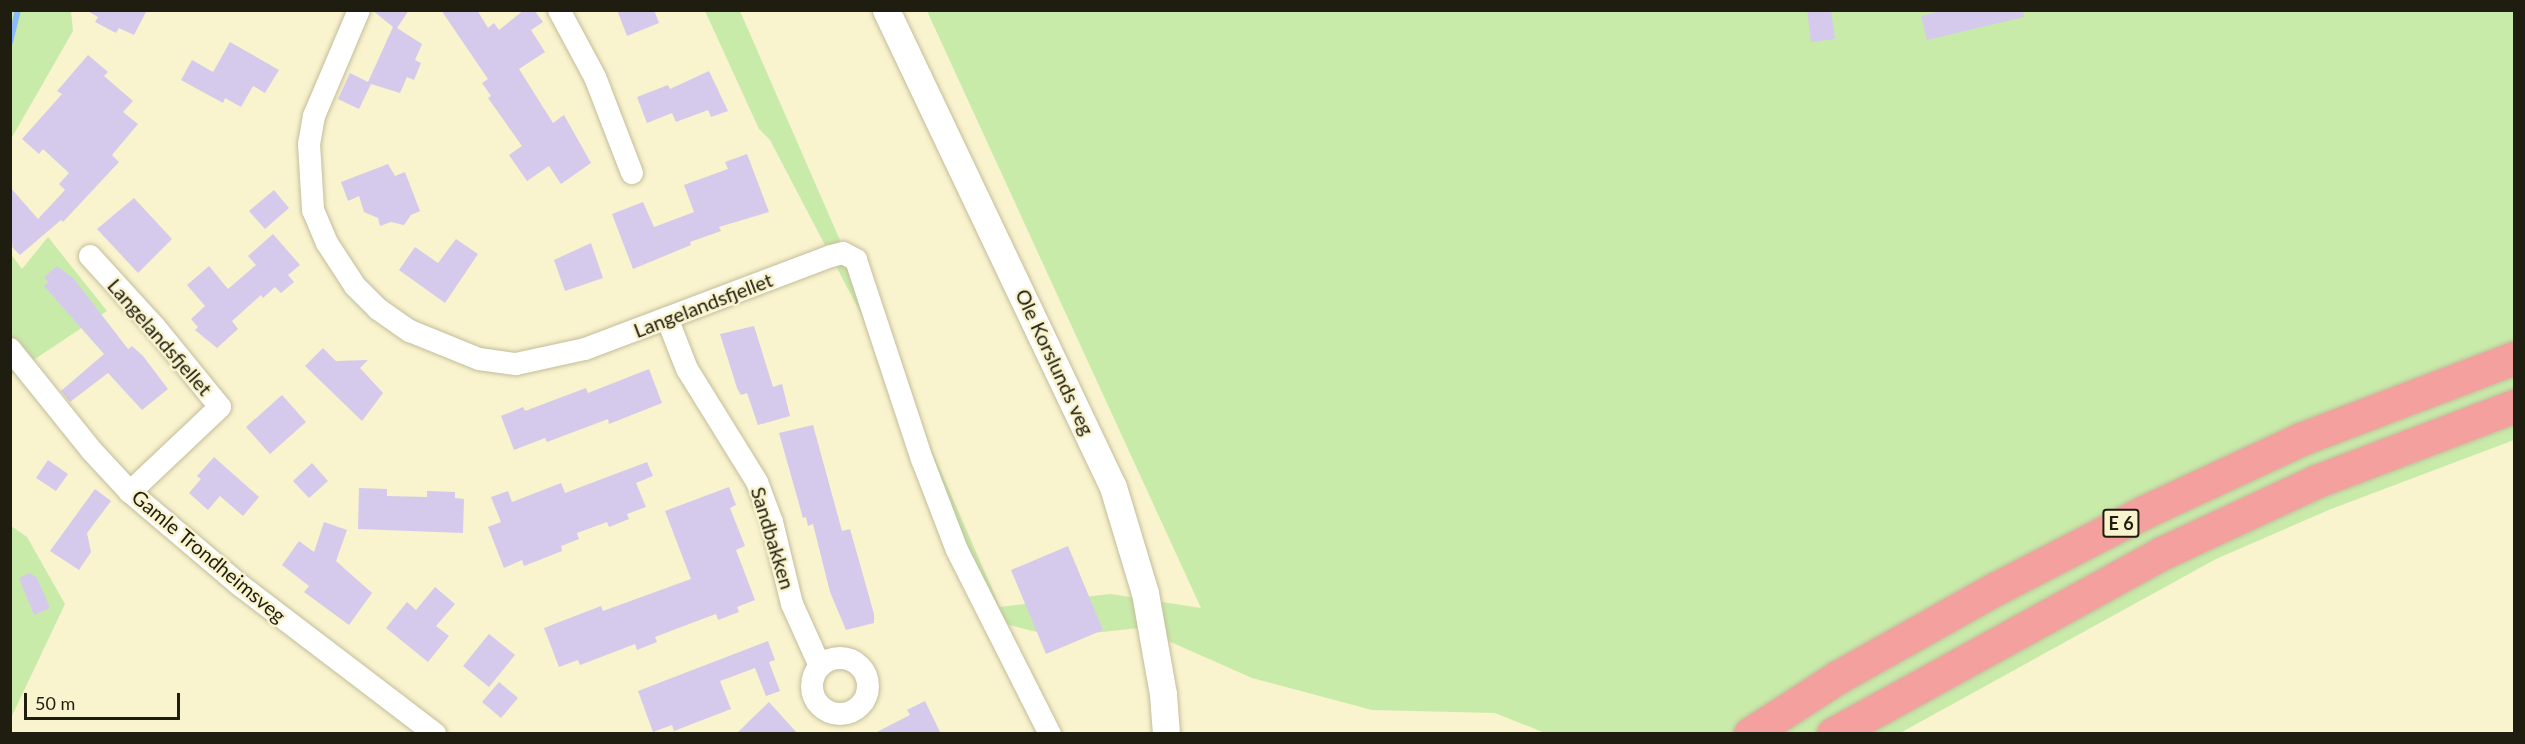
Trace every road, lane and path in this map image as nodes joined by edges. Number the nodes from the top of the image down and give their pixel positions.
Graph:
1 (360, 10) edge
2 (559, 10) edge
3 (886, 10) edge
4 (632, 172) dead end
5 (90, 256) dead end
6 (667, 318) junction
7 (10, 349) edge
8 (2514, 358) edge
9 (2514, 406) edge
10 (130, 492) junction
11 (820, 666) dead end
12 (435, 734) edge
13 (1050, 734) edge
14 (1166, 734) edge
15 (1749, 734) edge
16 (1833, 734) edge

1 - 6 street, Langelandsfjellet
2 - 4 street
3 - 14 street, Ole Korslunds veg
5 - 10 street, Langelandsfjellet
6 - 11 street, Sandbakken
6 - 13 street, Langelandsfjellet
7 - 10 street, Gamle Trondheimsveg
8 - 15 highway, E 6
9 - 16 highway, E 6
10 - 12 street, Gamle Trondheimsveg

